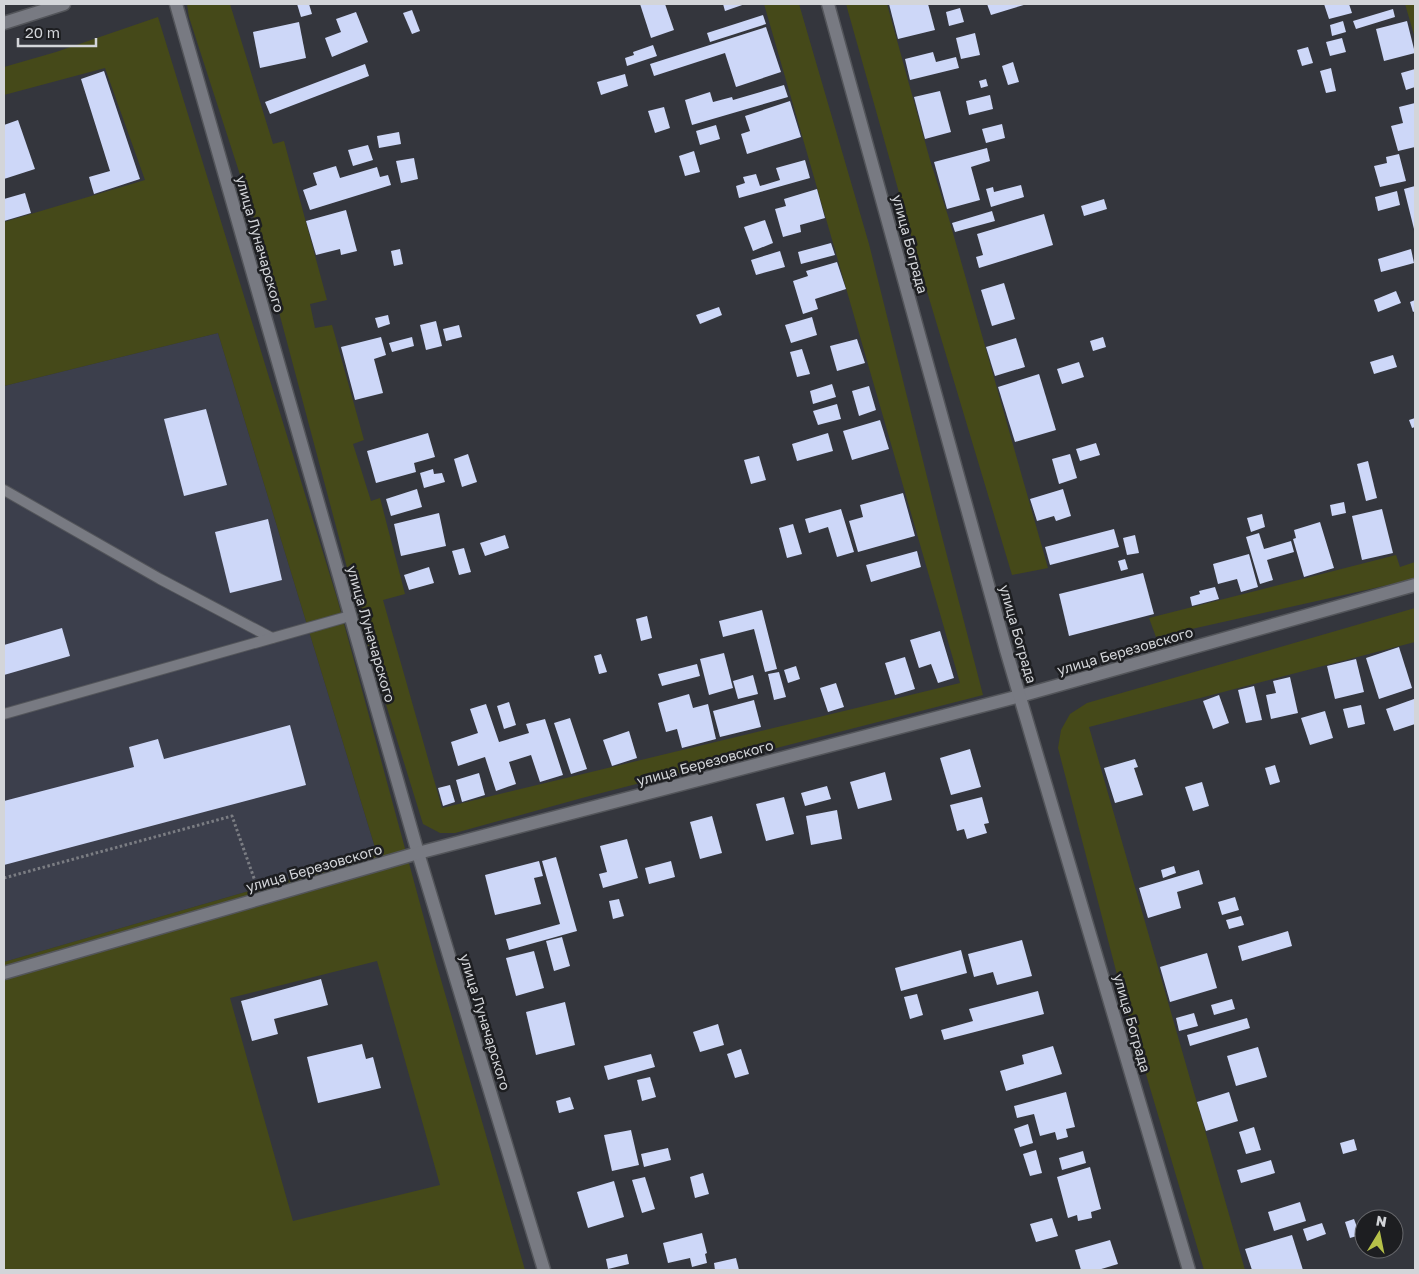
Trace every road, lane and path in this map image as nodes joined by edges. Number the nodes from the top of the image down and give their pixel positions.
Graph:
1 (64, 4) edge
2 (176, 4) edge
3 (828, 4) edge
4 (4, 23) edge
5 (4, 490) edge
6 (1415, 585) edge
7 (350, 616) junction
8 (272, 638) junction
9 (1020, 696) junction
10 (4, 714) edge
11 (418, 853) junction
12 (4, 878) edge
13 (261, 898) junction
14 (4, 973) edge
15 (544, 1270) edge
16 (1189, 1270) edge

1 - 4 street
2 - 7 street, улица Луначарского
3 - 9 street, улица Бограда
5 - 8 lane
6 - 9 street, улица Березовского
7 - 8 lane
7 - 11 street, улица Луначарского
8 - 10 lane
9 - 11 street, улица Березовского
9 - 16 street, улица Бограда
11 - 13 street, улица Березовского
11 - 15 street, улица Луначарского
12 - 13 path
13 - 14 street, улица Березовского

